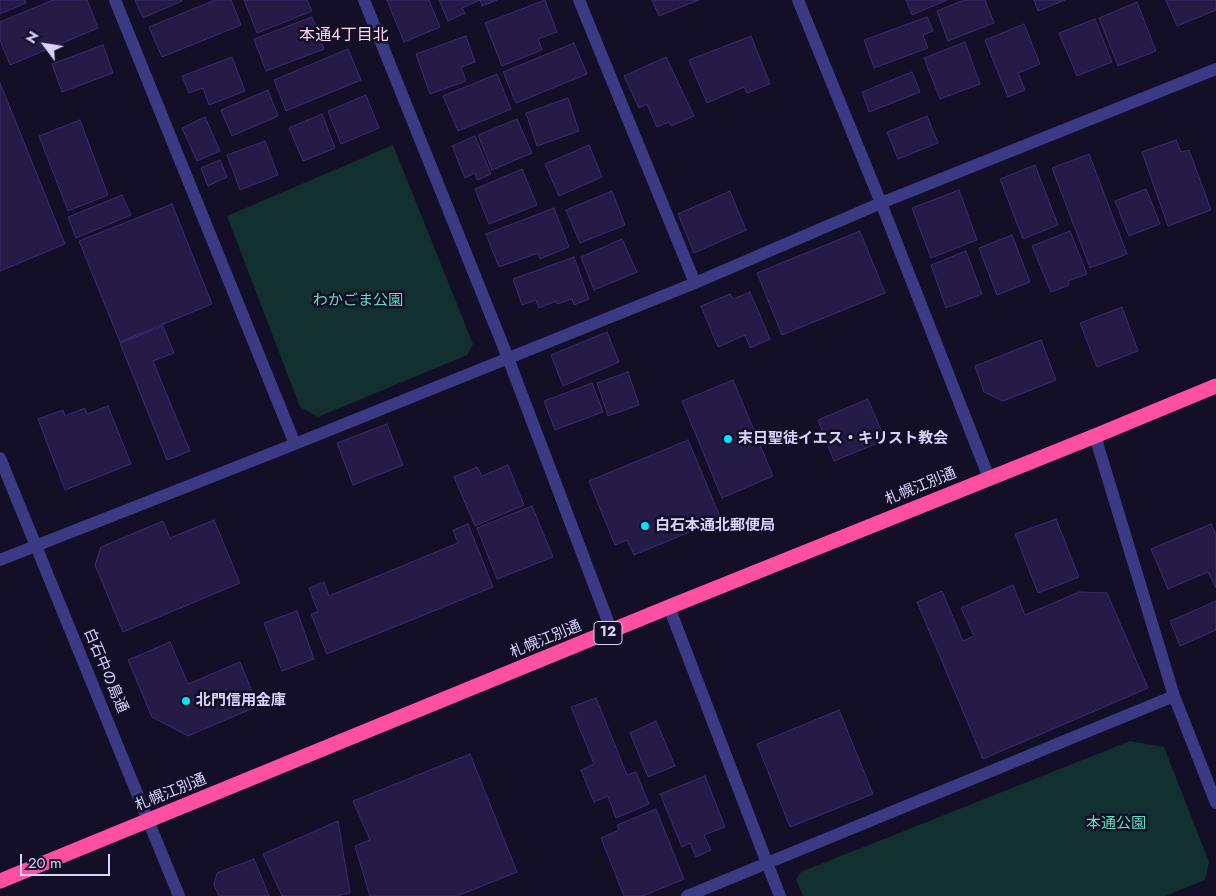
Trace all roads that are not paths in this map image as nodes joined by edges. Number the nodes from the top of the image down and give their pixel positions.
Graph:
1 (115, 0) edge
2 (364, 0) edge
3 (579, 0) edge
4 (798, 0) edge
5 (1216, 69) edge
6 (881, 203) junction
7 (695, 283) junction
8 (508, 358) junction
9 (1216, 386) edge
10 (1095, 436) junction
11 (295, 444) junction
12 (0, 458) edge
13 (989, 478) junction
14 (35, 546) junction
15 (0, 560) edge
16 (669, 607) junction
17 (612, 632) junction
18 (1174, 696) junction
19 (1216, 803) edge
20 (149, 820) junction
21 (767, 863) junction
22 (0, 881) edge
23 (179, 896) edge
24 (687, 896) edge
25 (780, 896) edge

1 - 11 street
2 - 8 street
3 - 7 street
4 - 6 street
5 - 6 street
6 - 7 street
6 - 13 street
7 - 8 street
8 - 11 street
8 - 17 street
9 - 10 highway, 札幌江別通 / 12
10 - 13 highway, 札幌江別通 / 12
10 - 18 street
11 - 14 street
12 - 14 street, 白石中の島通
13 - 16 highway, 札幌江別通 / 12
14 - 15 street
14 - 20 street, 白石中の島通
16 - 17 highway, 札幌江別通 / 12
16 - 21 street
17 - 20 highway, 札幌江別通 / 12
18 - 19 street
18 - 21 street
20 - 22 highway, 札幌江別通 / 12
20 - 23 street, 白石中の島通
21 - 24 street
21 - 25 street

